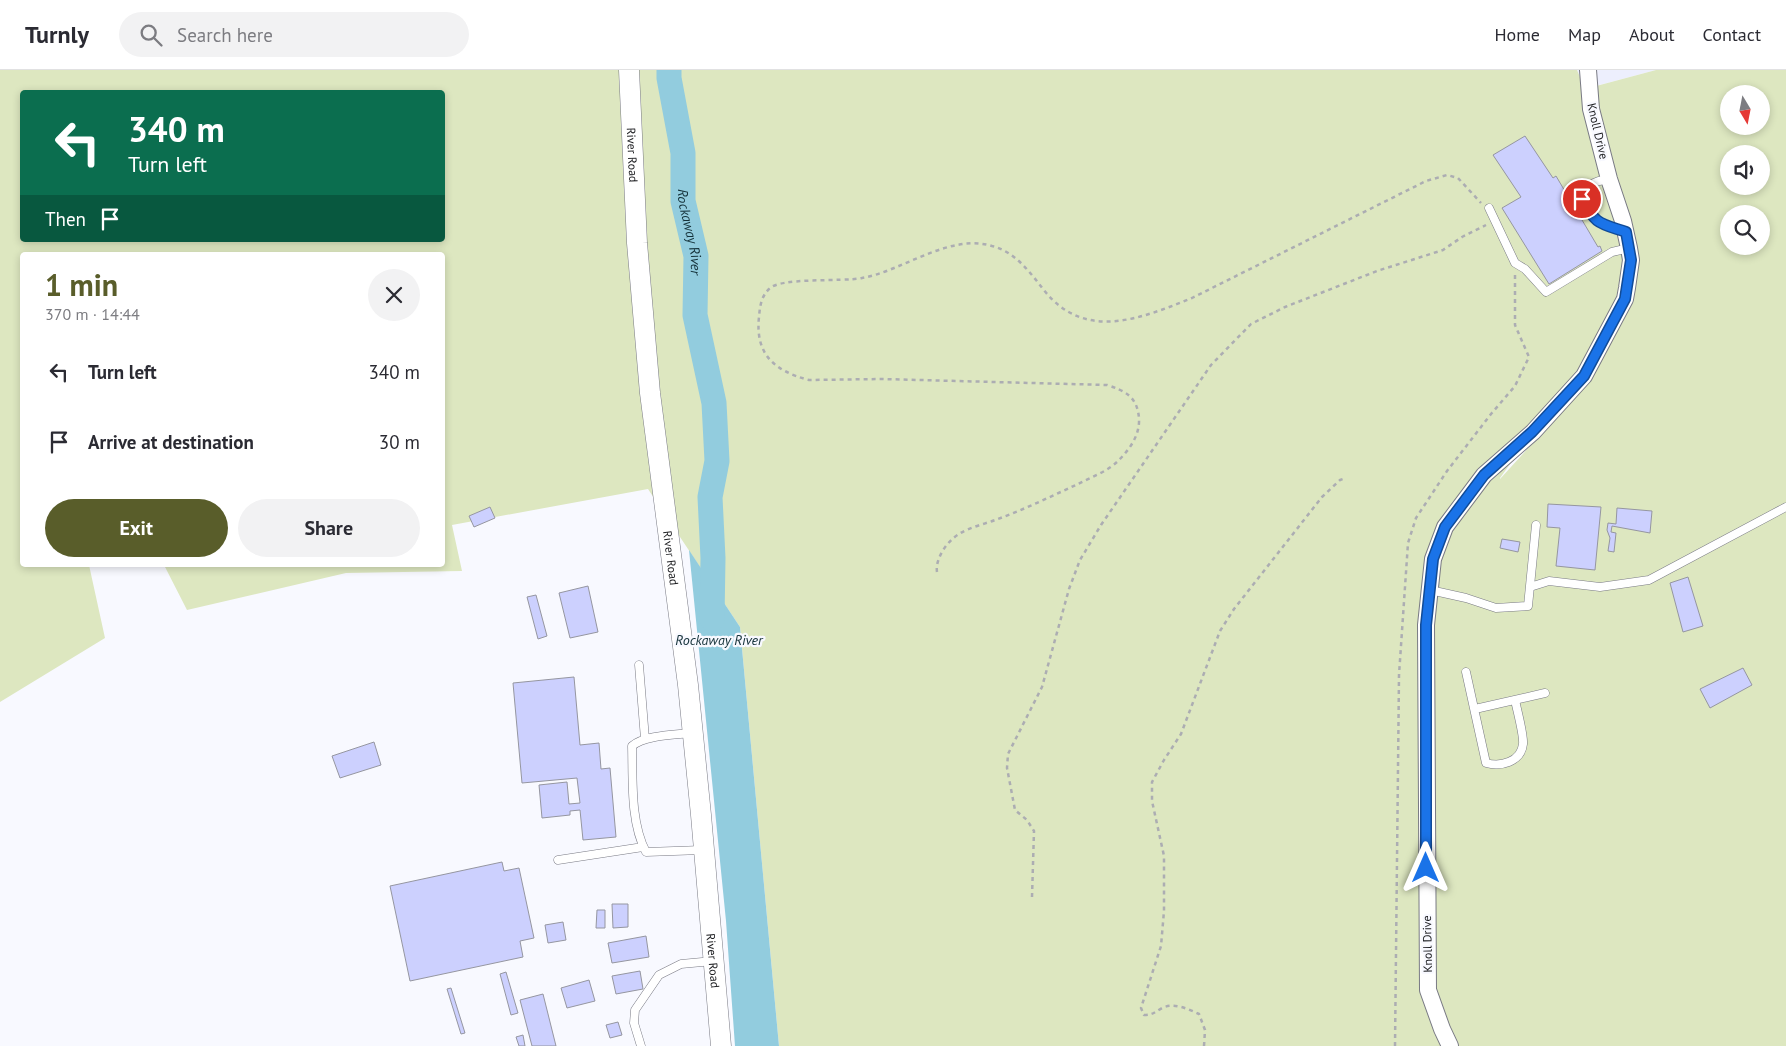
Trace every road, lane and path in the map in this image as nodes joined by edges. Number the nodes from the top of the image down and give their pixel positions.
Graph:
1 (629, 70) edge
2 (1588, 70) edge
3 (1609, 179) junction
4 (1488, 208) joint
5 (1494, 222) junction
6 (1628, 240) junction
7 (1346, 478) dead end
8 (1786, 507) edge
9 (1536, 525) dead end
10 (937, 572) dead end
11 (1530, 587) junction
12 (1430, 590) junction
13 (639, 665) dead end
14 (1466, 672) dead end
15 (1545, 693) dead end
16 (1515, 700) junction
17 (1475, 709) junction
18 (693, 733) junction
19 (645, 739) junction
20 (644, 847) junction
21 (704, 850) junction
22 (558, 860) dead end
23 (1032, 897) dead end
24 (714, 961) junction
25 (641, 1046) edge
26 (721, 1046) edge
27 (1204, 1046) edge
28 (1450, 1046) edge

1 - 18 street, River Road
2 - 3 street, Knoll Drive
3 - 6 street, Knoll Drive
3 - 6 lane
4 - 5 lane
4 - 10 path
5 - 6 lane
5 - 23 path
6 - 12 street, Knoll Drive
7 - 27 path
8 - 11 lane
9 - 11 lane
11 - 12 lane
12 - 28 street, Knoll Drive
13 - 19 lane
14 - 17 lane
15 - 16 lane
16 - 17 lane
16 - 17 lane
18 - 19 lane
18 - 21 street, River Road
19 - 20 lane
20 - 21 lane
20 - 22 lane
21 - 24 street, River Road
24 - 25 lane
24 - 26 street, River Road

